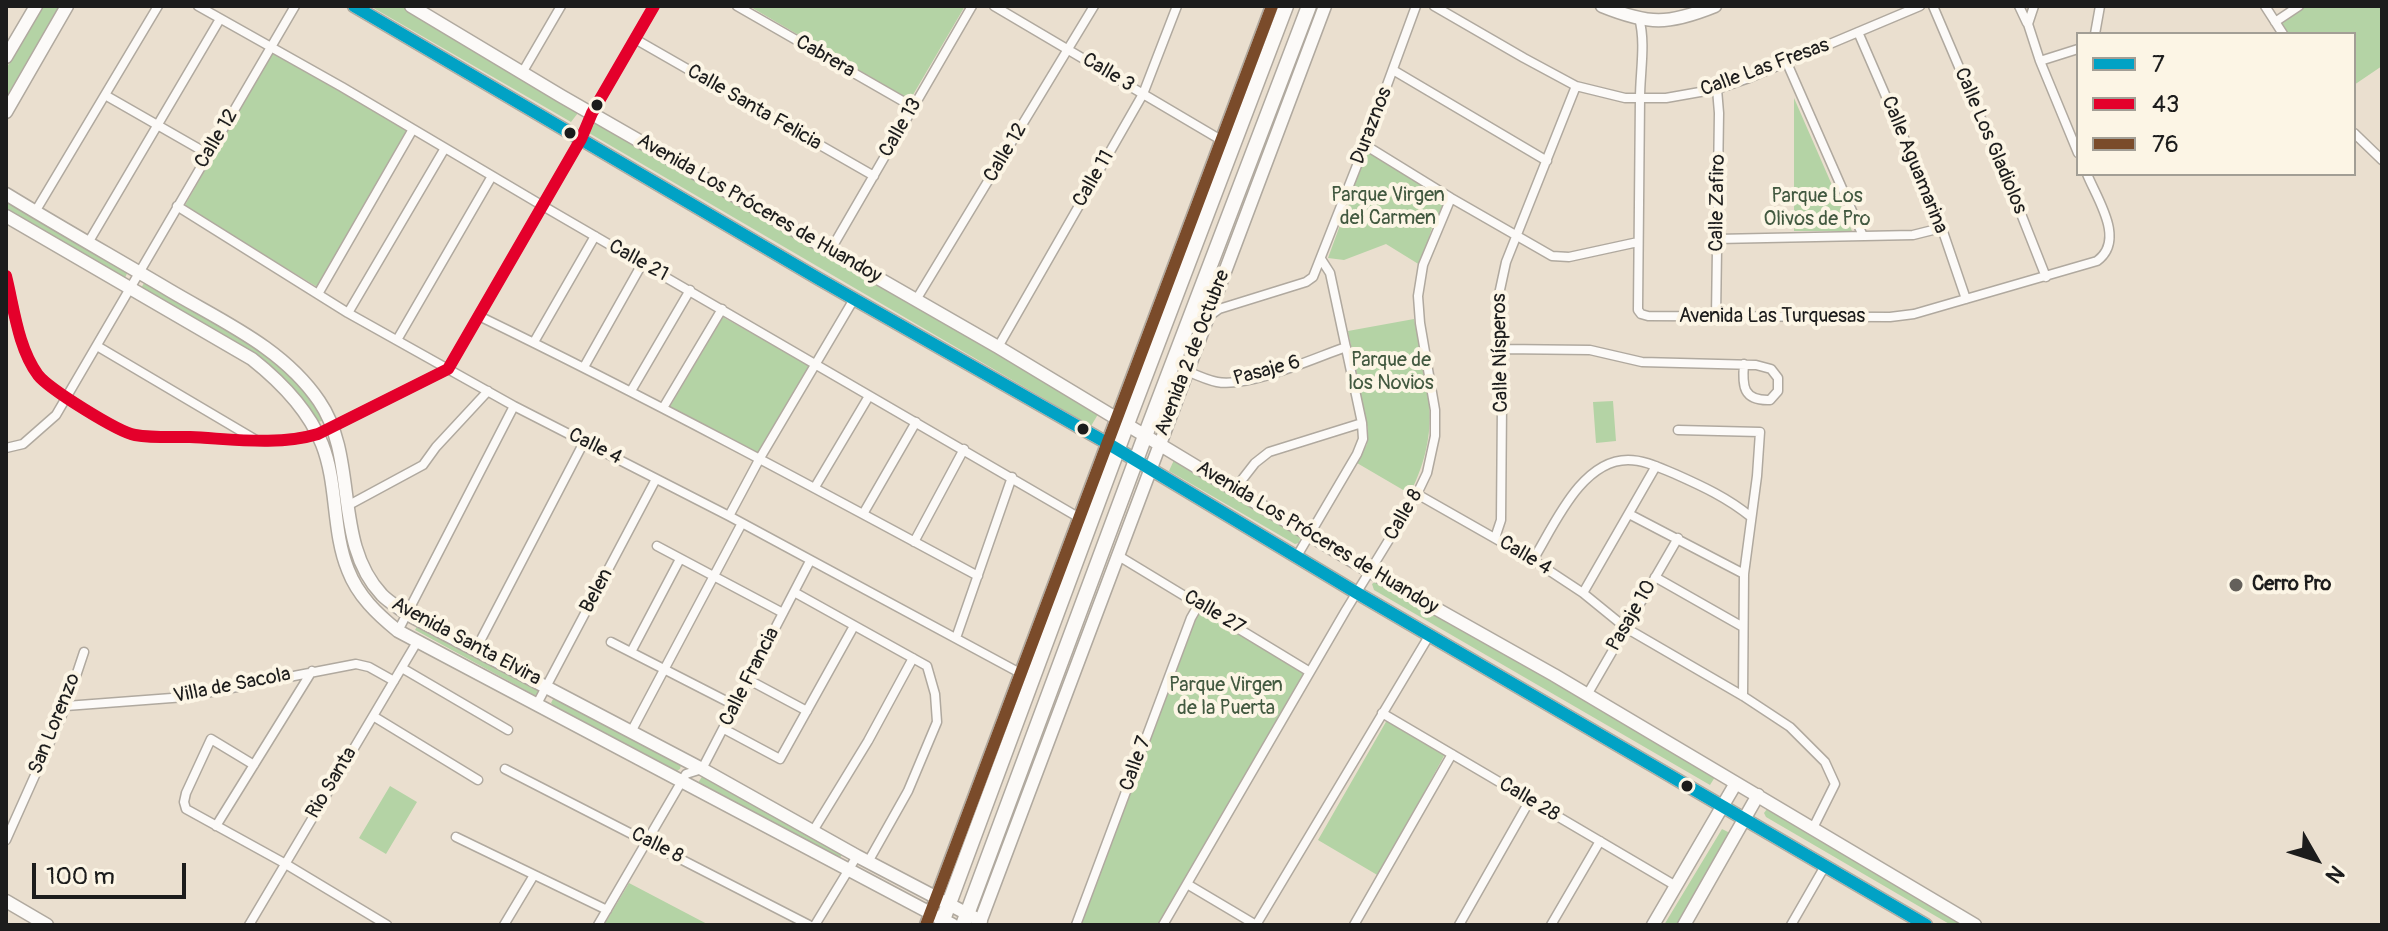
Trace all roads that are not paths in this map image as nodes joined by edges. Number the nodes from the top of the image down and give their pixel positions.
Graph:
1 (36, 6) edge
2 (67, 6) edge
3 (158, 6) edge
4 (198, 6) edge
5 (295, 6) edge
6 (354, 6) edge
7 (411, 6) edge
8 (561, 6) edge
9 (654, 6) edge
10 (737, 6) edge
11 (972, 6) edge
12 (994, 6) edge
13 (1094, 6) edge
14 (1177, 6) edge
15 (1272, 6) edge
16 (1286, 6) edge
17 (1309, 6) edge
18 (1325, 6) edge
19 (1416, 6) edge
20 (1434, 6) edge
21 (1602, 6) edge
22 (1715, 6) edge
23 (1920, 6) edge
24 (1933, 6) edge
25 (2019, 6) edge
26 (2034, 6) edge
27 (2100, 6) edge
28 (2265, 6) edge
29 (2299, 6) edge
30 (1639, 18) junction
31 (220, 19) junction
32 (2275, 22) junction
33 (2028, 24) junction
34 (1858, 32) junction
35 (2095, 32) edge
36 (2282, 32) edge
37 (635, 39) junction
38 (271, 47) junction
39 (1069, 50) junction
40 (2076, 50) edge
41 (6, 57) edge
42 (2040, 61) junction
43 (1787, 63) junction
44 (1393, 70) junction
45 (522, 73) junction
46 (1576, 86) junction
47 (1717, 89) junction
48 (1143, 94) junction
49 (105, 95) junction
50 (1640, 98) junction
51 (913, 107) junction
52 (6, 112) edge
53 (592, 113) junction
54 (158, 125) junction
55 (413, 129) junction
56 (2356, 135) edge
57 (581, 139) junction
58 (1221, 140) junction
59 (1365, 145) junction
60 (445, 148) junction
61 (2076, 148) edge
62 (208, 154) junction
63 (2380, 156) edge
64 (1547, 161) junction
65 (492, 176) junction
66 (874, 176) junction
67 (2088, 176) edge
68 (6, 194) edge
69 (1451, 198) junction
70 (177, 206) junction
71 (543, 206) junction
72 (35, 212) junction
73 (6, 216) edge
74 (1941, 228) junction
75 (595, 236) junction
76 (1863, 236) junction
77 (1517, 237) junction
78 (1717, 239) junction
79 (1638, 242) junction
80 (88, 243) junction
81 (830, 251) junction
82 (1321, 259) junction
83 (642, 264) junction
84 (139, 272) junction
85 (6, 276) edge
86 (2046, 277) junction
87 (130, 289) junction
88 (690, 290) junction
89 (318, 294) junction
90 (854, 299) junction
91 (1966, 299) junction
92 (916, 300) junction
93 (722, 309) junction
94 (348, 313) junction
95 (479, 316) junction
96 (1207, 317) junction
97 (1716, 317) junction
98 (397, 340) junction
99 (534, 342) junction
100 (97, 346) junction
101 (998, 347) junction
102 (1346, 347) junction
103 (1501, 349) junction
104 (817, 363) junction
105 (1744, 364) junction
106 (584, 367) junction
107 (448, 369) junction
108 (1187, 371) junction
109 (488, 391) junction
110 (631, 391) junction
111 (869, 396) junction
112 (66, 399) junction
113 (514, 406) junction
114 (663, 408) junction
115 (916, 422) junction
116 (1121, 422) junction
117 (1362, 423) junction
118 (334, 427) junction
119 (1678, 430) dead end
120 (318, 434) junction
121 (1145, 436) junction
122 (256, 440) junction
123 (584, 442) junction
124 (1159, 444) junction
125 (1113, 446) junction
126 (6, 448) edge
127 (964, 449) junction
128 (760, 458) junction
129 (1136, 460) junction
130 (1656, 466) junction
131 (1150, 468) junction
132 (1012, 477) junction
133 (656, 479) junction
134 (815, 487) junction
135 (1234, 490) junction
136 (1417, 494) junction
137 (349, 505) junction
138 (863, 514) junction
139 (1629, 514) junction
140 (729, 516) junction
141 (1078, 517) junction
142 (1751, 517) junction
143 (742, 523) junction
144 (1309, 535) junction
145 (1495, 538) junction
146 (1678, 538) junction
147 (914, 542) junction
148 (657, 546) dead end
149 (1117, 555) junction
150 (1297, 556) junction
151 (680, 559) junction
152 (1533, 560) junction
153 (810, 561) junction
154 (1371, 572) junction
155 (1744, 574) junction
156 (714, 576) junction
157 (978, 576) junction
158 (1655, 577) junction
159 (794, 592) junction
160 (1357, 593) junction
161 (1583, 593) junction
162 (1199, 604) junction
163 (783, 613) junction
164 (407, 614) junction
165 (854, 626) junction
166 (1743, 627) junction
167 (1626, 628) junction
168 (398, 631) junction
169 (1429, 636) junction
170 (956, 638) junction
171 (417, 642) junction
172 (611, 642) dead end
173 (476, 649) junction
174 (84, 652) dead end
175 (631, 652) junction
176 (913, 658) junction
177 (402, 668) junction
178 (664, 669) junction
179 (312, 671) junction
180 (1310, 672) junction
181 (1020, 673) junction
182 (749, 680) junction
183 (394, 681) junction
184 (547, 685) junction
185 (1587, 695) junction
186 (1743, 696) junction
187 (537, 704) junction
188 (66, 706) junction
189 (736, 706) junction
190 (807, 711) junction
191 (1382, 713) junction
192 (373, 716) junction
193 (724, 729) junction
194 (508, 730) dead end
195 (631, 732) junction
196 (1452, 754) junction
197 (254, 765) junction
198 (505, 769) dead end
199 (702, 769) junction
200 (478, 780) dead end
201 (681, 783) junction
202 (1736, 783) junction
203 (1758, 795) junction
204 (1530, 800) junction
205 (1722, 807) junction
206 (1744, 820) junction
207 (216, 826) junction
208 (1813, 828) junction
209 (813, 831) junction
210 (456, 837) dead end
211 (6, 840) edge
212 (647, 841) junction
213 (1600, 841) junction
214 (862, 859) junction
215 (284, 863) junction
216 (1825, 866) junction
217 (847, 870) junction
218 (534, 875) junction
219 (1187, 884) junction
220 (1676, 886) junction
221 (6, 901) edge
222 (942, 902) junction
223 (607, 910) junction
224 (973, 921) edge
225 (939, 922) edge
226 (47, 925) edge
227 (249, 925) edge
228 (387, 925) edge
229 (504, 925) edge
230 (598, 925) edge
231 (809, 925) edge
232 (815, 925) edge
233 (1076, 925) edge
234 (1163, 925) edge
235 (1256, 925) edge
236 (1354, 925) edge
237 (1459, 925) edge
238 (1551, 925) edge
239 (1653, 925) edge
240 (1684, 925) edge
241 (1791, 925) edge
242 (1926, 925) edge
243 (1975, 925) edge

1 - 41 main road
2 - 52 main road
3 - 49 street
4 - 31 street, Calle 21
5 - 38 street, Calle 12
6 - 57 main road, Avenida Los Próceres de Huandoy
7 - 45 main road, Avenida Los Próceres de Huandoy
8 - 45 street
9 - 37 street
10 - 51 street, Cabrera
11 - 51 street, Calle 13
12 - 39 street, Calle 3
13 - 39 street, Calle 12
14 - 48 street, Calle 11
15 - 58 main road, Avenida 2 de Octubre
16 - 116 main road, Avenida 2 de Octubre
17 - 121 main road, Avenida 2 de Octubre
18 - 96 main road, Avenida 2 de Octubre
19 - 44 street, Duraznos
20 - 46 street, Calle Las Fresas
21 - 30 main road
22 - 30 main road
23 - 34 street, Calle Las Fresas
24 - 86 street, Calle Los Gladiolos
25 - 33 street
26 - 33 street
27 - 35 street
28 - 32 street
29 - 32 street
30 - 50 street, Avenida Las Turquesas
31 - 38 street, Calle 21
31 - 54 street
32 - 36 street
33 - 42 street
34 - 43 street, Calle Las Fresas
34 - 74 street, Calle Aguamarina
37 - 53 street
37 - 66 street, Calle Santa Felicia
38 - 55 street, Calle 21
38 - 62 street, Calle 12
39 - 48 street, Calle 3
39 - 92 street, Calle 12
40 - 42 street
42 - 61 street
43 - 47 street, Calle Las Fresas
43 - 76 street
44 - 59 street, Duraznos
44 - 64 street
45 - 53 main road, Avenida Los Próceres de Huandoy
46 - 50 street, Calle Las Fresas
46 - 64 street, Calle Nísperos
47 - 50 street, Calle Las Fresas
47 - 78 street, Calle Zafiro
48 - 58 street, Calle 3
48 - 101 street, Calle 11
49 - 54 street
49 - 72 street
50 - 79 street, Avenida Las Turquesas
51 - 66 street, Calle 13
53 - 57 street
53 - 81 main road, Avenida Los Próceres de Huandoy
54 - 62 street
54 - 80 street
55 - 60 street, Calle 21
55 - 89 street
56 - 63 street
57 - 71 street
57 - 90 main road, Avenida Los Próceres de Huandoy
58 - 116 main road, Avenida 2 de Octubre
59 - 69 street
59 - 82 street, Duraznos
60 - 65 street, Calle 21
60 - 94 street
62 - 70 street, Calle 12
64 - 77 street, Calle Nísperos
65 - 71 street, Calle 21
65 - 98 street
66 - 81 street, Calle 13
67 - 86 street, Avenida Las Turquesas
68 - 72 main road, Avenida Santa Elvira
69 - 77 street
69 - 136 street, Calle 8
70 - 84 street, Calle 12
70 - 89 street, Calle 4
71 - 75 street, Calle 21
71 - 95 street
72 - 80 main road, Avenida Santa Elvira
73 - 87 main road, Avenida Santa Elvira
74 - 76 street
74 - 91 street, Calle Aguamarina
75 - 83 street, Calle 21
75 - 99 street
76 - 78 street
77 - 79 street
77 - 103 street, Calle Nísperos
78 - 97 street, Calle Zafiro
79 - 97 street, Avenida Las Turquesas
80 - 84 main road, Avenida Santa Elvira
81 - 92 main road, Avenida Los Próceres de Huandoy
82 - 96 street
82 - 102 street
83 - 88 street, Calle 21
83 - 106 street
84 - 87 street
84 - 118 main road, Avenida Santa Elvira
85 - 112 street
86 - 91 street, Avenida Las Turquesas
87 - 100 street
87 - 120 main road, Avenida Santa Elvira
88 - 93 street, Calle 21
88 - 110 street
89 - 94 street, Calle 4
90 - 104 street
90 - 125 main road, Avenida Los Próceres de Huandoy
91 - 97 street, Avenida Las Turquesas
92 - 101 main road, Avenida Los Próceres de Huandoy
93 - 104 street, Calle 21
93 - 114 street
94 - 98 street, Calle 4
95 - 99 street
95 - 107 street
96 - 108 main road, Avenida 2 de Octubre
98 - 107 street, Calle 4
99 - 106 street
100 - 112 street
100 - 122 street
101 - 116 main road, Avenida Los Próceres de Huandoy
102 - 108 street, Pasaje 6
102 - 117 street
103 - 105 street
103 - 145 street, Calle Nísperos
104 - 111 street, Calle 21
104 - 128 street
105 - 105 street
106 - 110 street
107 - 109 street, Calle 4
107 - 118 street
108 - 124 main road, Avenida 2 de Octubre
109 - 113 street, Calle 4
109 - 137 street
110 - 114 street
111 - 115 street, Calle 21
111 - 134 street
112 - 122 street
112 - 126 street
113 - 123 street, Calle 4
113 - 164 street
114 - 128 street
115 - 127 street, Calle 21
115 - 138 street
116 - 121 main road, Avenida Los Próceres de Huandoy
116 - 125 main road, Avenida 2 de Octubre
117 - 135 street
117 - 144 street
118 - 120 street
118 - 137 main road, Avenida Santa Elvira
119 - 142 street
120 - 122 street
120 - 168 main road, Avenida Santa Elvira
121 - 124 main road, Avenida Los Próceres de Huandoy
121 - 129 main road, Avenida 2 de Octubre
123 - 133 street, Calle 4
123 - 173 street
124 - 131 main road, Avenida 2 de Octubre
124 - 135 main road, Avenida Los Próceres de Huandoy
125 - 129 main road, Avenida Los Próceres de Huandoy
125 - 141 main road, Avenida 2 de Octubre
125 - 222 main road, Avenida 2 de Octubre
127 - 132 street, Calle 21
127 - 147 street
128 - 134 street
128 - 140 street
129 - 131 main road, Avenida Los Próceres de Huandoy
129 - 224 main road, Avenida 2 de Octubre
130 - 139 street
130 - 142 street
130 - 152 street
131 - 149 main road, Avenida 2 de Octubre
131 - 150 main road, Avenida Los Próceres de Huandoy
132 - 141 street, Calle 21
132 - 157 street
133 - 140 street, Calle 4
133 - 184 street, Belen
134 - 138 street
135 - 144 main road, Avenida Los Próceres de Huandoy
136 - 145 street, Calle 4
136 - 154 street, Calle 8
137 - 164 main road, Avenida Santa Elvira
138 - 147 street
139 - 146 street
139 - 161 street
140 - 143 street, Calle 4
141 - 181 main road, Avenida 2 de Octubre
142 - 155 street
143 - 153 street, Calle 4
143 - 156 street
144 - 150 street
144 - 154 main road, Avenida Los Próceres de Huandoy
145 - 152 street, Calle 4
146 - 155 street
146 - 158 street, Pasaje 10
147 - 157 street
148 - 151 street
149 - 162 street, Calle 27
149 - 224 main road, Avenida 2 de Octubre
150 - 160 main road, Avenida Los Próceres de Huandoy
151 - 156 street
151 - 175 street
152 - 161 street, Calle 4
153 - 159 street, Calle Francia
153 - 170 street, Calle 4
154 - 160 street, Calle 8
154 - 185 main road, Avenida Los Próceres de Huandoy
155 - 166 street
156 - 163 street
156 - 178 street
157 - 170 street
158 - 166 street
158 - 167 street, Pasaje 10
159 - 163 street, Calle Francia
159 - 165 street
160 - 169 main road, Avenida Los Próceres de Huandoy
160 - 180 street, Calle 8
161 - 167 street, Calle 4
162 - 180 street, Calle 27
162 - 233 street, Calle 7
163 - 182 street, Calle Francia
164 - 168 street
164 - 173 main road, Avenida Santa Elvira
165 - 176 street
165 - 190 street
166 - 186 street
167 - 185 street, Pasaje 10
167 - 186 street, Calle 4
168 - 171 main road, Avenida Santa Elvira
169 - 191 street
169 - 205 main road, Avenida Los Próceres de Huandoy
170 - 181 street, Calle 4
171 - 177 street, Rio Santa
171 - 187 main road, Avenida Santa Elvira
172 - 175 street
173 - 184 main road, Avenida Santa Elvira
174 - 188 street, San Lorenzo
175 - 178 street
176 - 209 street
176 - 214 street
177 - 183 street, Rio Santa
177 - 194 street
178 - 189 street
178 - 195 street
179 - 183 street, Villa de Sacola
179 - 188 street, Villa de Sacola
179 - 197 street
180 - 219 street, Calle 8
181 - 222 main road, Avenida 2 de Octubre
182 - 189 street, Calle Francia
182 - 190 street
183 - 192 street, Rio Santa
184 - 187 street, Belen
184 - 195 main road, Avenida Santa Elvira
185 - 202 main road, Avenida Los Próceres de Huandoy
186 - 208 street
187 - 201 main road, Avenida Santa Elvira
188 - 211 street, San Lorenzo
189 - 193 street, Calle Francia
190 - 193 street
191 - 196 street, Calle 28
191 - 235 street
192 - 200 street
192 - 215 street, Rio Santa
193 - 199 street, Calle Francia
195 - 199 main road, Avenida Santa Elvira
196 - 204 street, Calle 28
196 - 236 street
197 - 207 street
197 - 207 street
198 - 212 street, Calle 8
199 - 201 street, Calle Francia
199 - 209 main road, Avenida Santa Elvira
201 - 212 street
201 - 217 main road, Avenida Santa Elvira
202 - 203 main road, Avenida Los Próceres de Huandoy
202 - 205 main road
203 - 206 main road
203 - 208 main road, Avenida Los Próceres de Huandoy
204 - 213 street, Calle 28
204 - 237 street
205 - 206 main road, Avenida Los Próceres de Huandoy
205 - 220 main road
206 - 216 main road, Avenida Los Próceres de Huandoy
206 - 240 main road
207 - 215 street
208 - 243 main road, Avenida Los Próceres de Huandoy
209 - 214 main road, Avenida Santa Elvira
210 - 218 street
212 - 223 street
212 - 231 street, Calle 8
213 - 220 street, Calle 28
213 - 238 street
214 - 217 street
214 - 222 main road, Avenida Santa Elvira
215 - 227 street, Rio Santa
215 - 228 street
216 - 241 street
216 - 242 main road, Avenida Los Próceres de Huandoy
217 - 225 main road, Avenida Santa Elvira
217 - 232 street
218 - 223 street
218 - 229 street
219 - 234 street, Calle 8
219 - 235 street
220 - 239 main road
221 - 226 main road
222 - 224 main road, Avenida Santa Elvira
222 - 225 main road, Avenida 2 de Octubre
223 - 230 street

